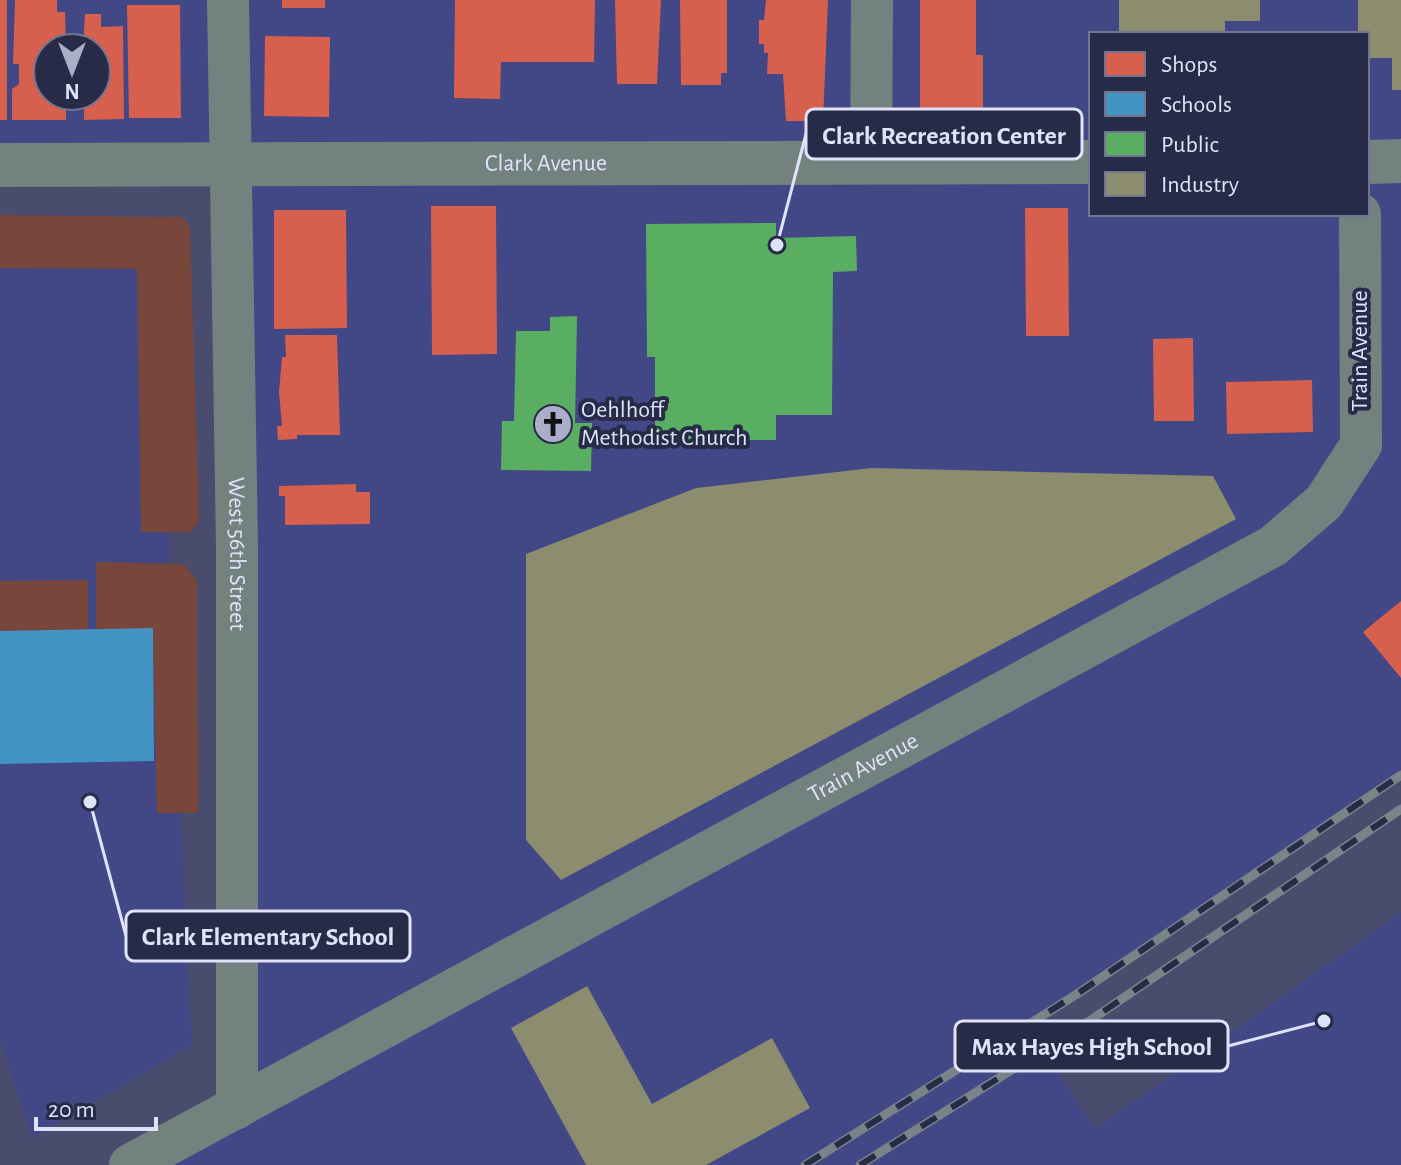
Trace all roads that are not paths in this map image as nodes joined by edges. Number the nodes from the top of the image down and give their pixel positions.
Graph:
1 (228, 0) edge
2 (872, 0) edge
3 (1401, 161) edge
4 (1089, 162) edge
5 (1369, 162) edge
6 (871, 163) junction
7 (228, 164) junction
8 (0, 165) edge
9 (1360, 216) edge
10 (237, 1108) junction
11 (130, 1165) edge

1 - 7 street, West 56th Street
2 - 6 street
3 - 5 street
4 - 6 street, Clark Avenue
6 - 7 street, Clark Avenue
7 - 8 street, Clark Avenue
7 - 10 street, West 56th Street
9 - 10 street, Train Avenue
10 - 11 street, Train Avenue

